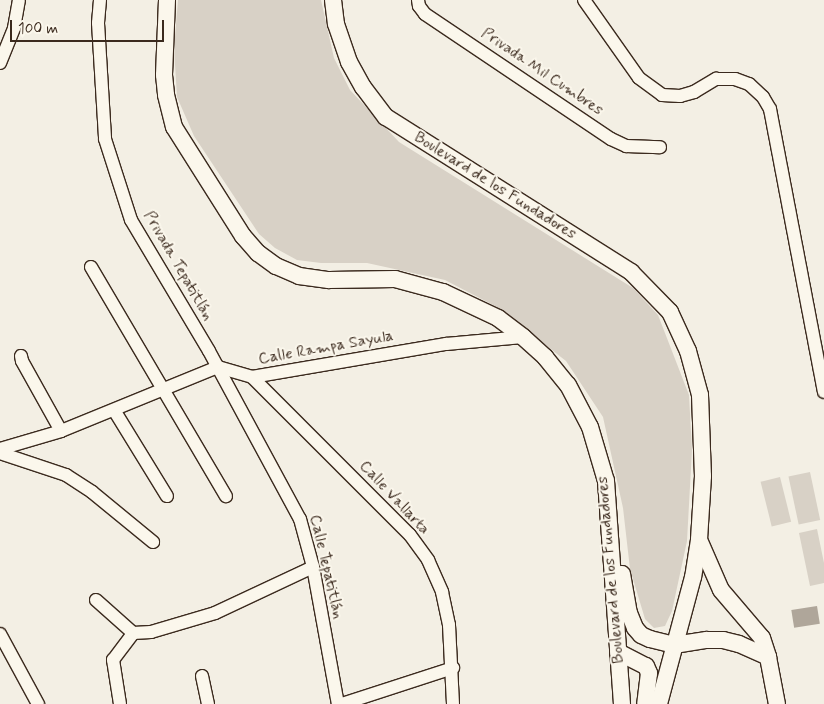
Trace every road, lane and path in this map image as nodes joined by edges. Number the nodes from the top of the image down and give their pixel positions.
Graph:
1 (19, 0) edge
2 (100, 0) edge
3 (167, 0) edge
4 (333, 0) edge
5 (418, 0) edge
6 (584, 0) edge
7 (0, 63) edge
8 (660, 147) dead end
9 (92, 266) dead end
10 (524, 336) junction
11 (21, 356) dead end
12 (218, 367) junction
13 (252, 377) junction
14 (164, 388) junction
15 (824, 392) edge
16 (114, 410) junction
17 (62, 431) junction
18 (0, 449) edge
19 (0, 453) edge
20 (167, 496) dead end
21 (226, 496) dead end
22 (699, 540) junction
23 (153, 542) dead end
24 (612, 542) junction
25 (313, 567) junction
26 (96, 600) dead end
27 (133, 633) junction
28 (0, 634) edge
29 (674, 645) junction
30 (618, 652) junction
31 (768, 657) junction
32 (453, 668) junction
33 (202, 676) dead end
34 (38, 704) edge
35 (120, 704) edge
36 (208, 704) edge
37 (338, 704) edge
38 (342, 704) edge
39 (453, 704) edge
40 (622, 704) edge
41 (645, 704) edge
42 (659, 704) edge
43 (778, 704) edge

1 - 7 street
2 - 12 street, Privada Tepatitlán
3 - 10 main road, Boulevard de los Fundadores
4 - 22 main road, Boulevard de los Fundadores
5 - 8 street, Privada Mil Cumbres
6 - 15 street
9 - 14 street
10 - 13 street, Calle Rampa Sayula
10 - 24 main road, Boulevard de los Fundadores
11 - 17 street
12 - 13 street, Calle Rampa Sayula
12 - 14 street
12 - 25 street, Calle Tepatitlán
13 - 32 street, Calle Vallarta
14 - 16 street
14 - 21 street
16 - 17 street
16 - 20 street
17 - 18 street
19 - 23 street
22 - 29 main road, Boulevard de los Fundadores
22 - 31 main road
24 - 29 main road
24 - 30 main road, Boulevard de los Fundadores
25 - 27 street
25 - 37 street, Calle Tepatitlán
26 - 27 street
27 - 35 street
28 - 34 street
29 - 31 main road
29 - 42 main road, Boulevard de los Fundadores
30 - 40 main road, Boulevard de los Fundadores
30 - 41 main road
31 - 43 main road
32 - 38 street
32 - 39 street, Calle Vallarta
33 - 36 street

